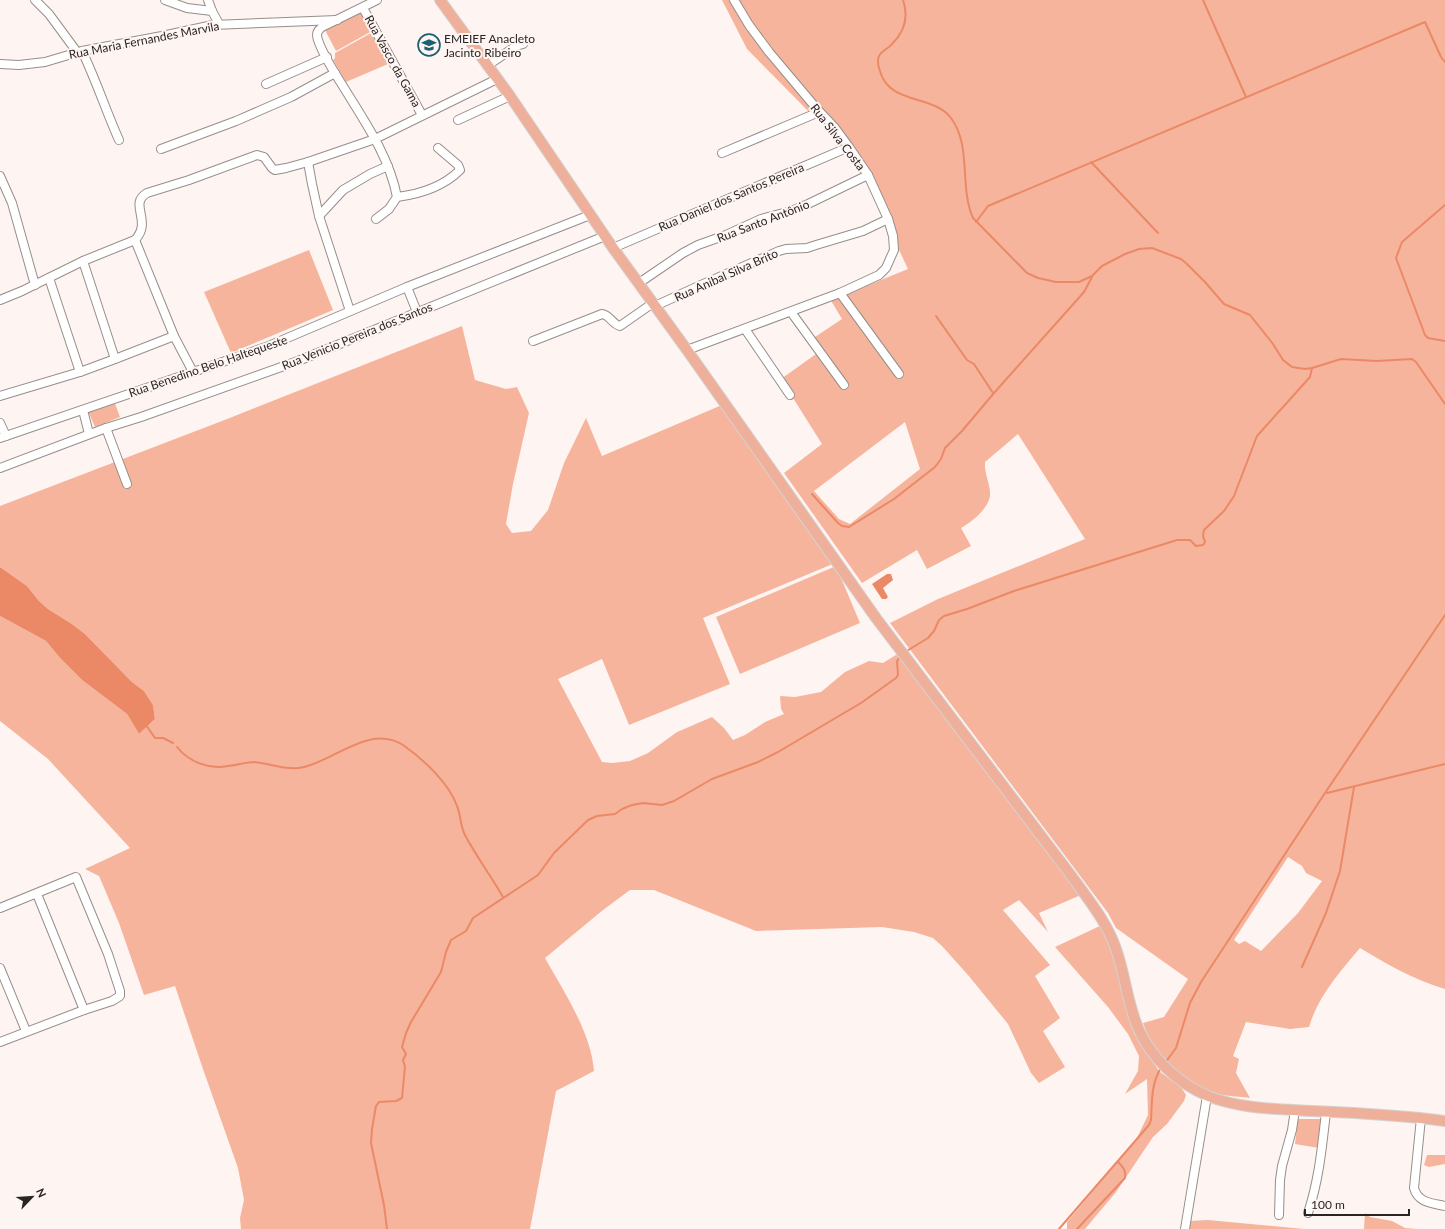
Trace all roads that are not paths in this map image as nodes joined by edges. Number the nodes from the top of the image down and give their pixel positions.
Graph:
1 (35, 0) edge
2 (165, 0) edge
3 (208, 0) edge
4 (377, 0) edge
5 (440, 0) edge
6 (734, 0) edge
7 (363, 8) junction
8 (212, 11) junction
9 (337, 20) junction
10 (219, 24) junction
11 (523, 44) dead end
12 (80, 52) junction
13 (327, 57) junction
14 (0, 64) edge
15 (487, 66) junction
16 (335, 73) junction
17 (497, 79) junction
18 (266, 84) dead end
19 (510, 96) junction
20 (819, 112) junction
21 (422, 115) junction
22 (458, 120) dead end
23 (375, 139) junction
24 (119, 140) dead end
25 (849, 147) junction
26 (438, 148) dead end
27 (161, 149) dead end
28 (722, 153) dead end
29 (308, 162) junction
30 (388, 166) junction
31 (868, 175) junction
32 (0, 176) edge
33 (397, 197) junction
34 (590, 215) junction
35 (319, 216) junction
36 (888, 218) junction
37 (376, 219) dead end
38 (605, 236) junction
39 (135, 240) junction
40 (613, 248) junction
41 (83, 262) junction
42 (49, 278) junction
43 (639, 283) junction
44 (35, 285) junction
45 (407, 287) junction
46 (840, 293) junction
47 (0, 300) edge
48 (654, 305) junction
49 (350, 311) junction
50 (417, 312) junction
51 (791, 312) junction
52 (745, 329) junction
53 (174, 336) junction
54 (533, 341) dead end
55 (687, 350) junction
56 (115, 360) junction
57 (80, 372) junction
58 (193, 372) junction
59 (900, 374) dead end
60 (844, 385) dead end
61 (790, 395) dead end
62 (0, 396) edge
63 (83, 410) junction
64 (0, 423) edge
65 (106, 428) junction
66 (89, 434) junction
67 (3, 437) edge
68 (0, 468) edge
69 (127, 484) dead end
70 (37, 894) junction
71 (0, 908) edge
72 (0, 968) edge
73 (84, 1010) junction
74 (26, 1031) junction
75 (0, 1042) edge
76 (1207, 1096) junction
77 (1295, 1110) junction
78 (1326, 1112) junction
79 (1421, 1118) junction
80 (1445, 1121) edge
81 (1445, 1206) edge
82 (1308, 1213) dead end
83 (1279, 1215) dead end
84 (1185, 1229) edge

1 - 12 street
2 - 8 street
3 - 8 street
4 - 7 street, Rua Maria Fernandes Marvila
5 - 15 main road
6 - 20 street, Rua Silva Costa
7 - 9 street, Rua Maria Fernandes Marvila
7 - 21 street, Rua Vasco da Gama
8 - 10 street
9 - 10 street, Rua Maria Fernandes Marvila
9 - 13 street, Rua Maria Fernandes Marvila
10 - 12 street, Rua Maria Fernandes Marvila
11 - 15 street
12 - 14 street, Rua Maria Fernandes Marvila
12 - 24 street
13 - 16 street
13 - 18 street
15 - 17 main road
16 - 23 street
16 - 27 street
17 - 19 main road
17 - 21 street
19 - 22 street
19 - 34 main road
20 - 25 street, Rua Silva Costa
20 - 28 street
21 - 23 street
23 - 29 street
23 - 30 street
25 - 31 street, Rua Silva Costa
25 - 40 street, Rua Daniel dos Santos Pereira
26 - 33 street
29 - 35 street
29 - 39 street
30 - 33 street
30 - 35 street
31 - 36 street, Rua Silva Costa
31 - 43 street, Rua Santo Antônio
32 - 44 street
33 - 37 street
34 - 38 main road
34 - 45 street, Rua Benedino Belo Haltequeste
35 - 49 street
36 - 46 street, Rua Silva Costa
36 - 48 street, Rua Anibal Silva Brito
38 - 40 main road
38 - 50 street, Rua Venicio Pereira dos Santos
39 - 41 street
39 - 53 street
40 - 43 main road
41 - 42 street
41 - 56 street
42 - 44 street
42 - 57 street
43 - 48 main road
44 - 47 street
45 - 49 street, Rua Benedino Belo Haltequeste
45 - 50 street
46 - 51 street, Rua Silva Costa
46 - 59 street
48 - 54 street, Rua Anibal Silva Brito
48 - 55 main road
49 - 58 street, Rua Benedino Belo Haltequeste
50 - 65 street, Rua Venicio Pereira dos Santos
51 - 52 street, Rua Silva Costa
51 - 60 street
52 - 55 street, Rua Silva Costa
52 - 61 street
53 - 56 street
53 - 58 street
55 - 76 main road
56 - 57 street
57 - 62 street
58 - 63 street, Rua Benedino Belo Haltequeste
63 - 66 street
63 - 67 street, Rua Benedino Belo Haltequeste
64 - 67 street, Rua Benedino Belo Haltequeste
65 - 66 street, Rua Venicio Pereira dos Santos
65 - 69 street
66 - 68 street, Rua Venicio Pereira dos Santos
70 - 71 street
70 - 73 street
70 - 73 street
72 - 74 street
73 - 74 street
74 - 75 street
76 - 77 main road
76 - 84 street
77 - 78 main road
77 - 83 street
78 - 79 main road
78 - 82 street
79 - 80 main road
79 - 81 street

